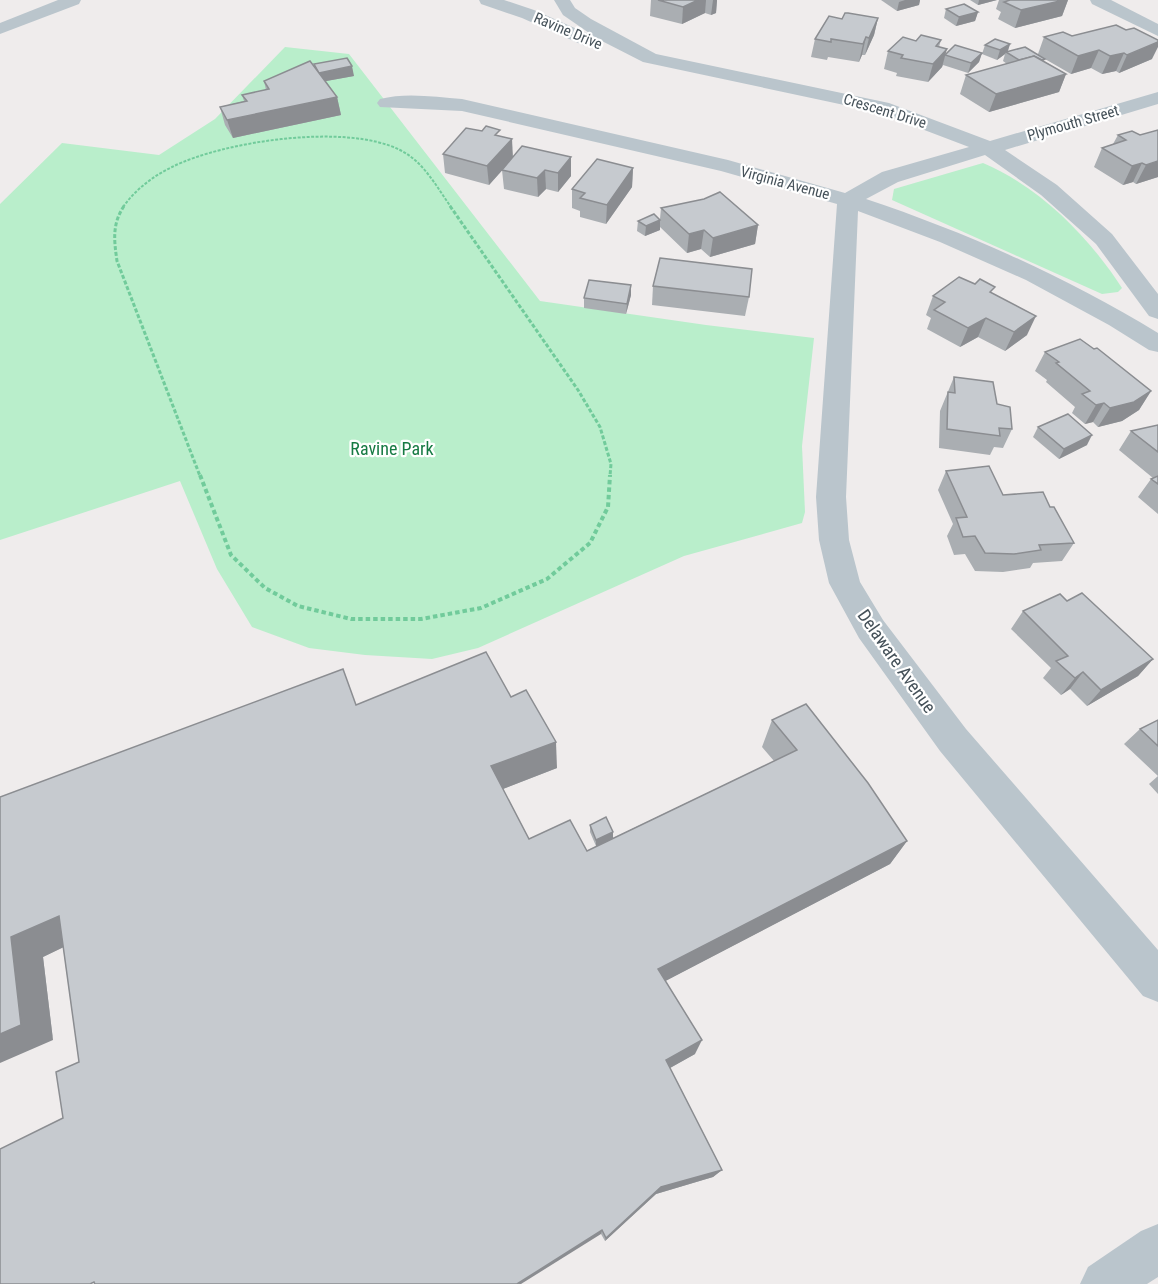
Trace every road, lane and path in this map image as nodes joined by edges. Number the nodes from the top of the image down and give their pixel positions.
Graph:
1 (487, 0) edge
2 (562, 0) edge
3 (1098, 0) edge
4 (66, 1) edge
5 (0, 29) edge
6 (1158, 31) edge
7 (650, 58) junction
8 (1158, 98) edge
9 (387, 104) dead end
10 (232, 147) joint
11 (987, 147) junction
12 (848, 200) junction
13 (1158, 311) edge
14 (1158, 344) edge
15 (1158, 981) edge
16 (1158, 1248) edge
17 (1105, 1284) edge

1 - 7 street, Ravine Drive
2 - 7 street, Crescent Drive
3 - 6 street
4 - 5 street
7 - 11 street, Crescent Drive
8 - 11 street, Plymouth Street
9 - 12 street, Virginia Avenue
10 - 10 path
11 - 12 street
11 - 13 street, Crescent Drive
12 - 14 street, Virginia Avenue
12 - 15 street, Delaware Avenue
16 - 17 street

